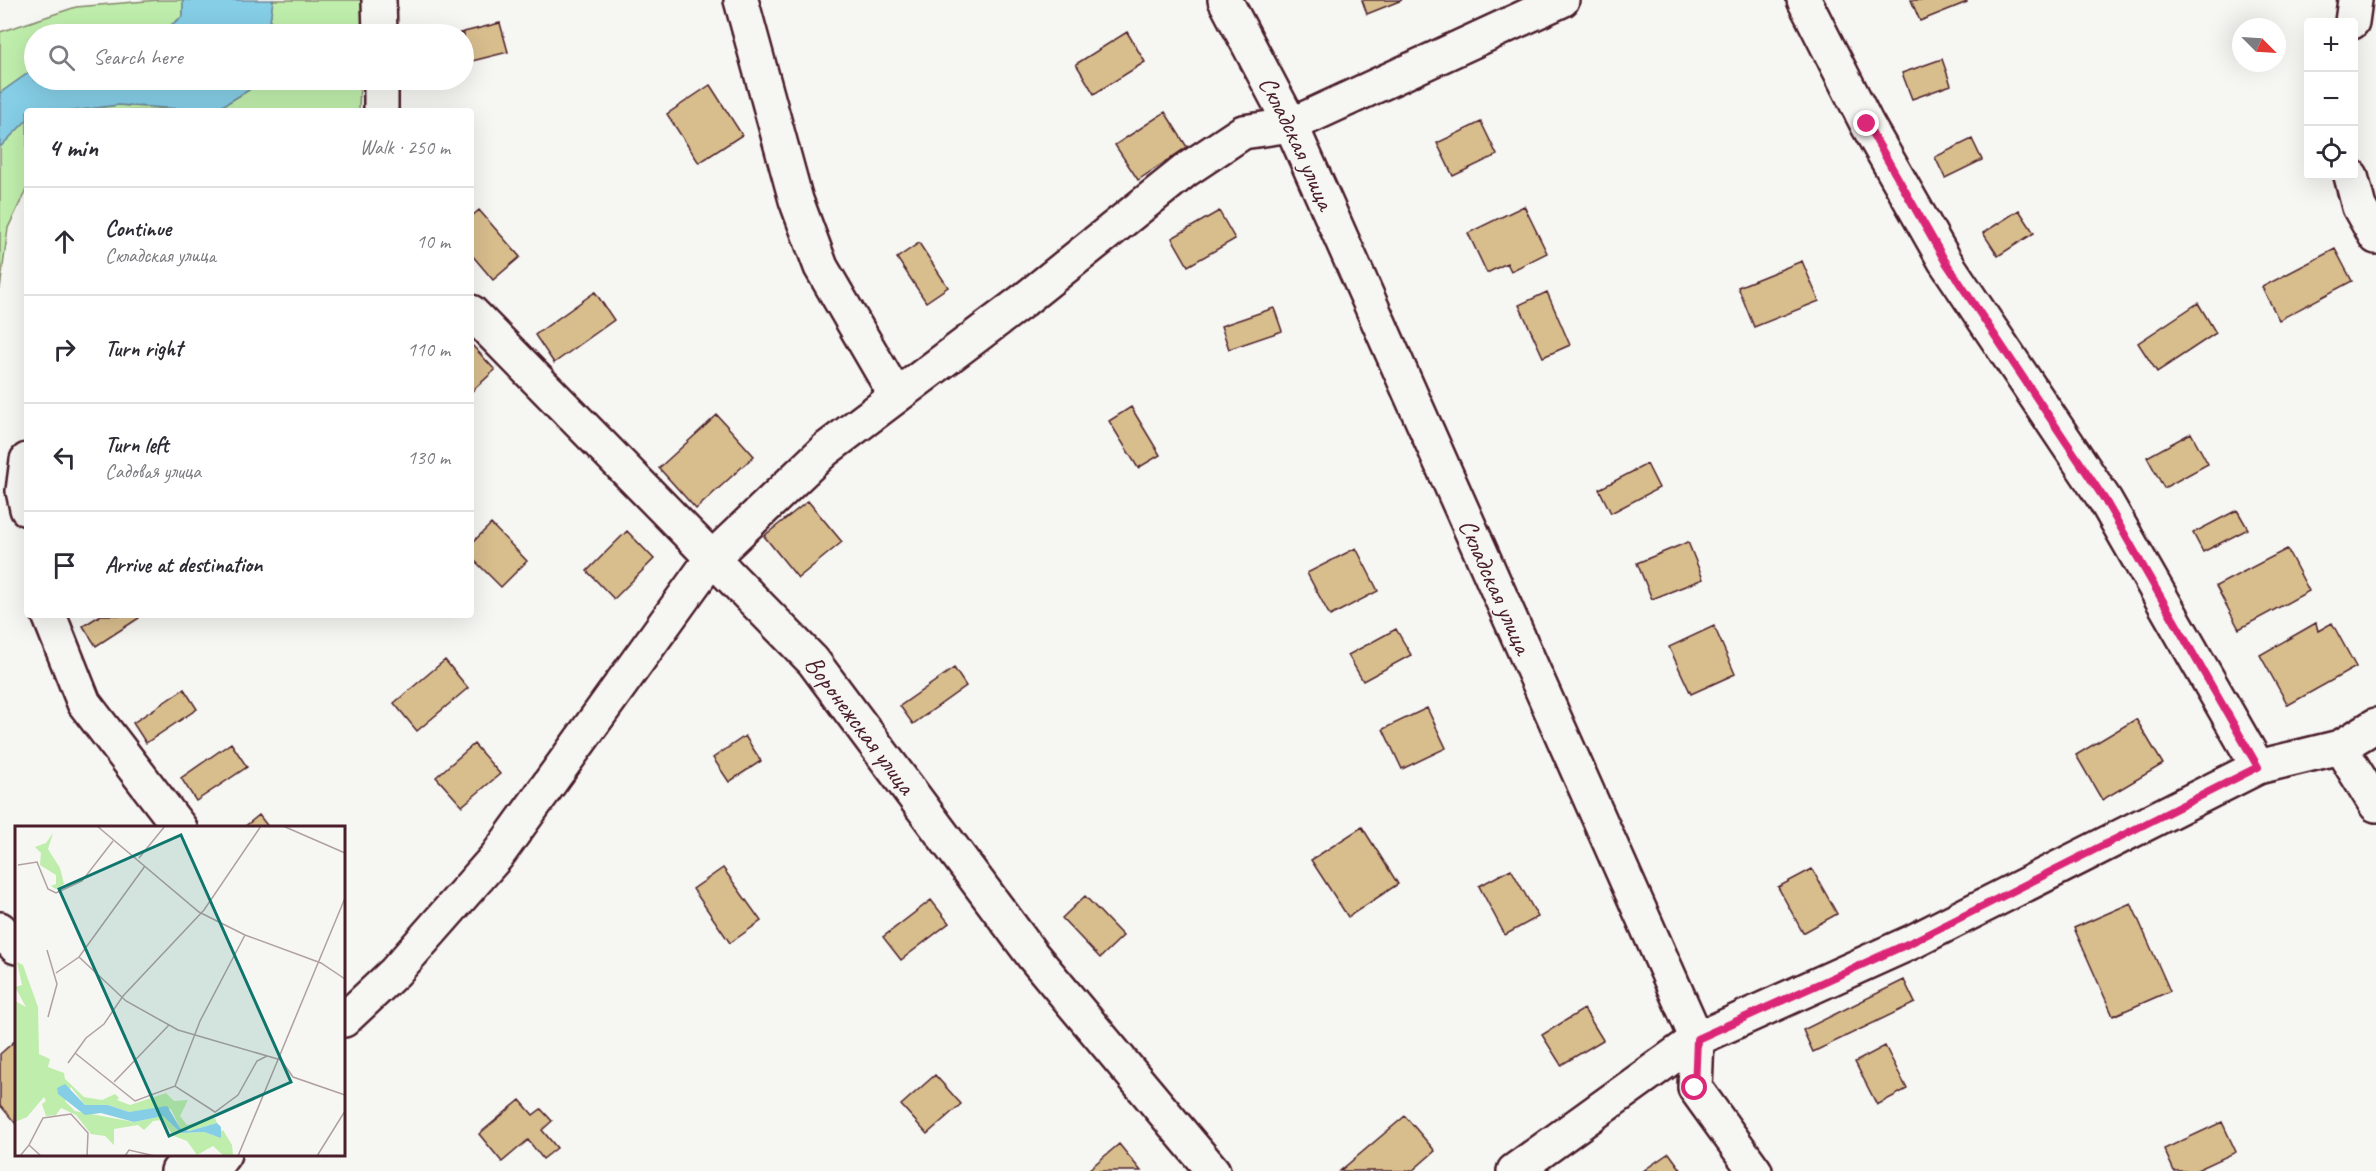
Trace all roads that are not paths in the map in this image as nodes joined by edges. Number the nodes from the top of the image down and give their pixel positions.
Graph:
1 (379, 0) edge
2 (741, 0) edge
3 (1226, 0) edge
4 (1562, 0) edge
5 (1804, 0) edge
6 (2355, 0) edge
7 (2353, 18) edge
8 (380, 24) edge
9 (381, 90) edge
10 (381, 108) edge
11 (1291, 125) junction
12 (2352, 180) edge
13 (2376, 237) edge
14 (474, 315) edge
15 (896, 396) junction
16 (712, 558) junction
17 (50, 618) edge
18 (2376, 725) edge
19 (2340, 747) junction
20 (2258, 767) junction
21 (2376, 806) edge
22 (178, 826) edge
23 (0, 929) edge
24 (15, 946) edge
25 (345, 1019) edge
26 (1697, 1039) junction
27 (216, 1161) edge
28 (178, 1171) edge
29 (1213, 1171) edge
30 (1514, 1171) edge
31 (1755, 1171) edge

1 - 8 street
2 - 15 street
3 - 11 street, Складская улица
4 - 11 street
5 - 20 street
6 - 7 street
9 - 10 street
11 - 15 street
11 - 26 street, Складская улица
12 - 13 street
14 - 16 street, Воронежская улица
15 - 16 street
16 - 25 street
16 - 29 street, Воронежская улица
17 - 22 street
18 - 19 street
19 - 20 street
19 - 21 street
20 - 26 street
23 - 24 street
26 - 30 street
26 - 31 street, Складская улица
27 - 28 street

